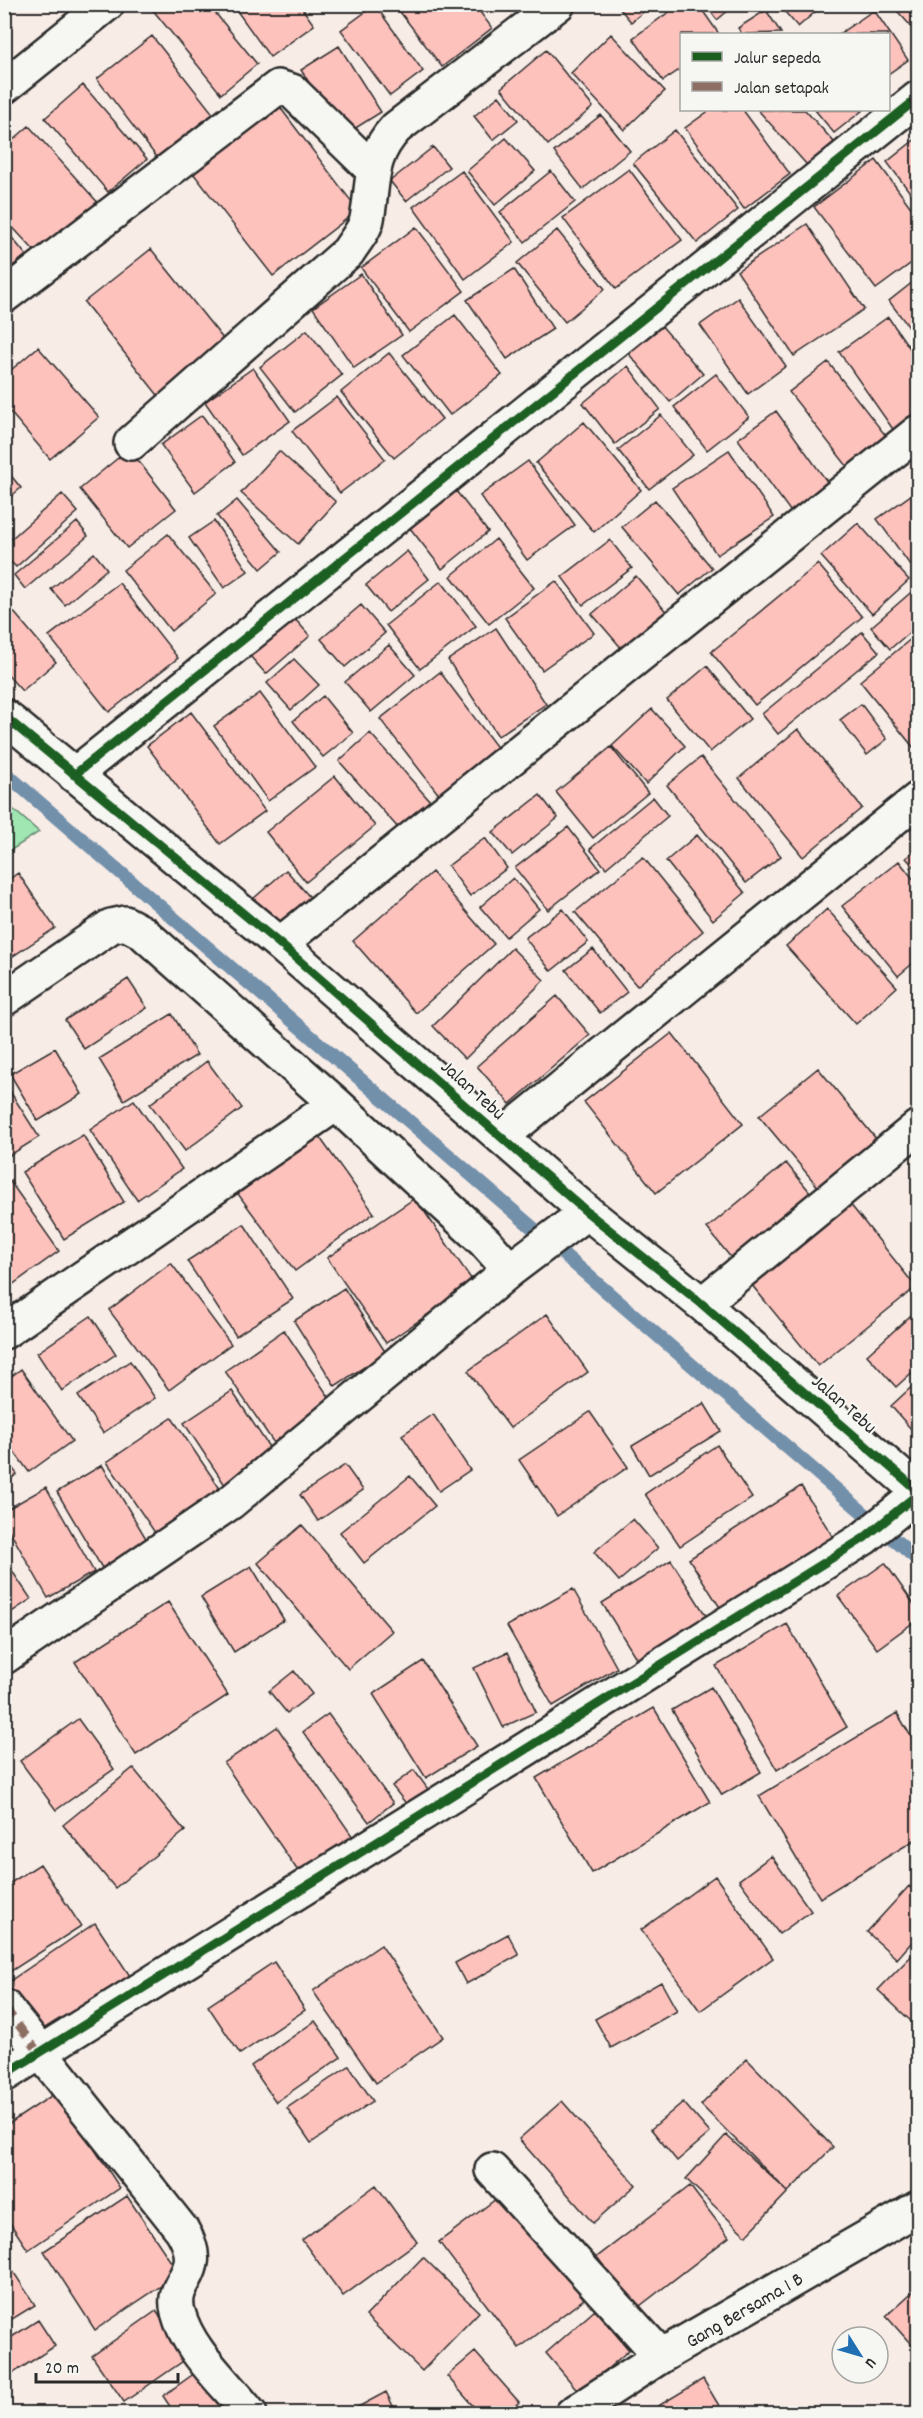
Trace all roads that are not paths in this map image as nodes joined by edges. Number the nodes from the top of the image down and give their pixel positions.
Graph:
1 (107, 4) edge
2 (558, 4) edge
3 (4, 87) edge
4 (918, 98) edge
5 (372, 170) junction
6 (4, 297) edge
7 (918, 432) edge
8 (131, 443) dead end
9 (4, 716) edge
10 (74, 775) junction
11 (918, 799) edge
12 (279, 944) junction
13 (4, 999) edge
14 (336, 1104) junction
15 (918, 1127) edge
16 (501, 1137) junction
17 (580, 1218) junction
18 (515, 1267) junction
19 (702, 1304) junction
20 (4, 1332) edge
21 (914, 1486) edge
22 (4, 1657) edge
23 (4, 2006) edge
24 (40, 2054) junction
25 (4, 2075) edge
26 (492, 2170) dead end
27 (918, 2208) edge
28 (661, 2356) junction
29 (250, 2414) edge
30 (572, 2414) edge

1 - 3 street
2 - 5 street
4 - 10 street
5 - 6 street
5 - 8 street
7 - 12 street
9 - 10 street, Jalan Tebu
10 - 12 street, Jalan Tebu
11 - 16 street
12 - 16 street, Jalan Tebu
13 - 14 street
14 - 18 street
14 - 20 street
15 - 19 street
16 - 17 street, Jalan Tebu
17 - 18 street
17 - 19 street, Jalan Tebu
18 - 22 street
19 - 21 street, Jalan Tebu
21 - 24 street
23 - 24 street
24 - 25 street
24 - 29 street
26 - 28 street
27 - 28 street, Gang Bersama 1 B
28 - 30 street, Gang Bersama 1 B

